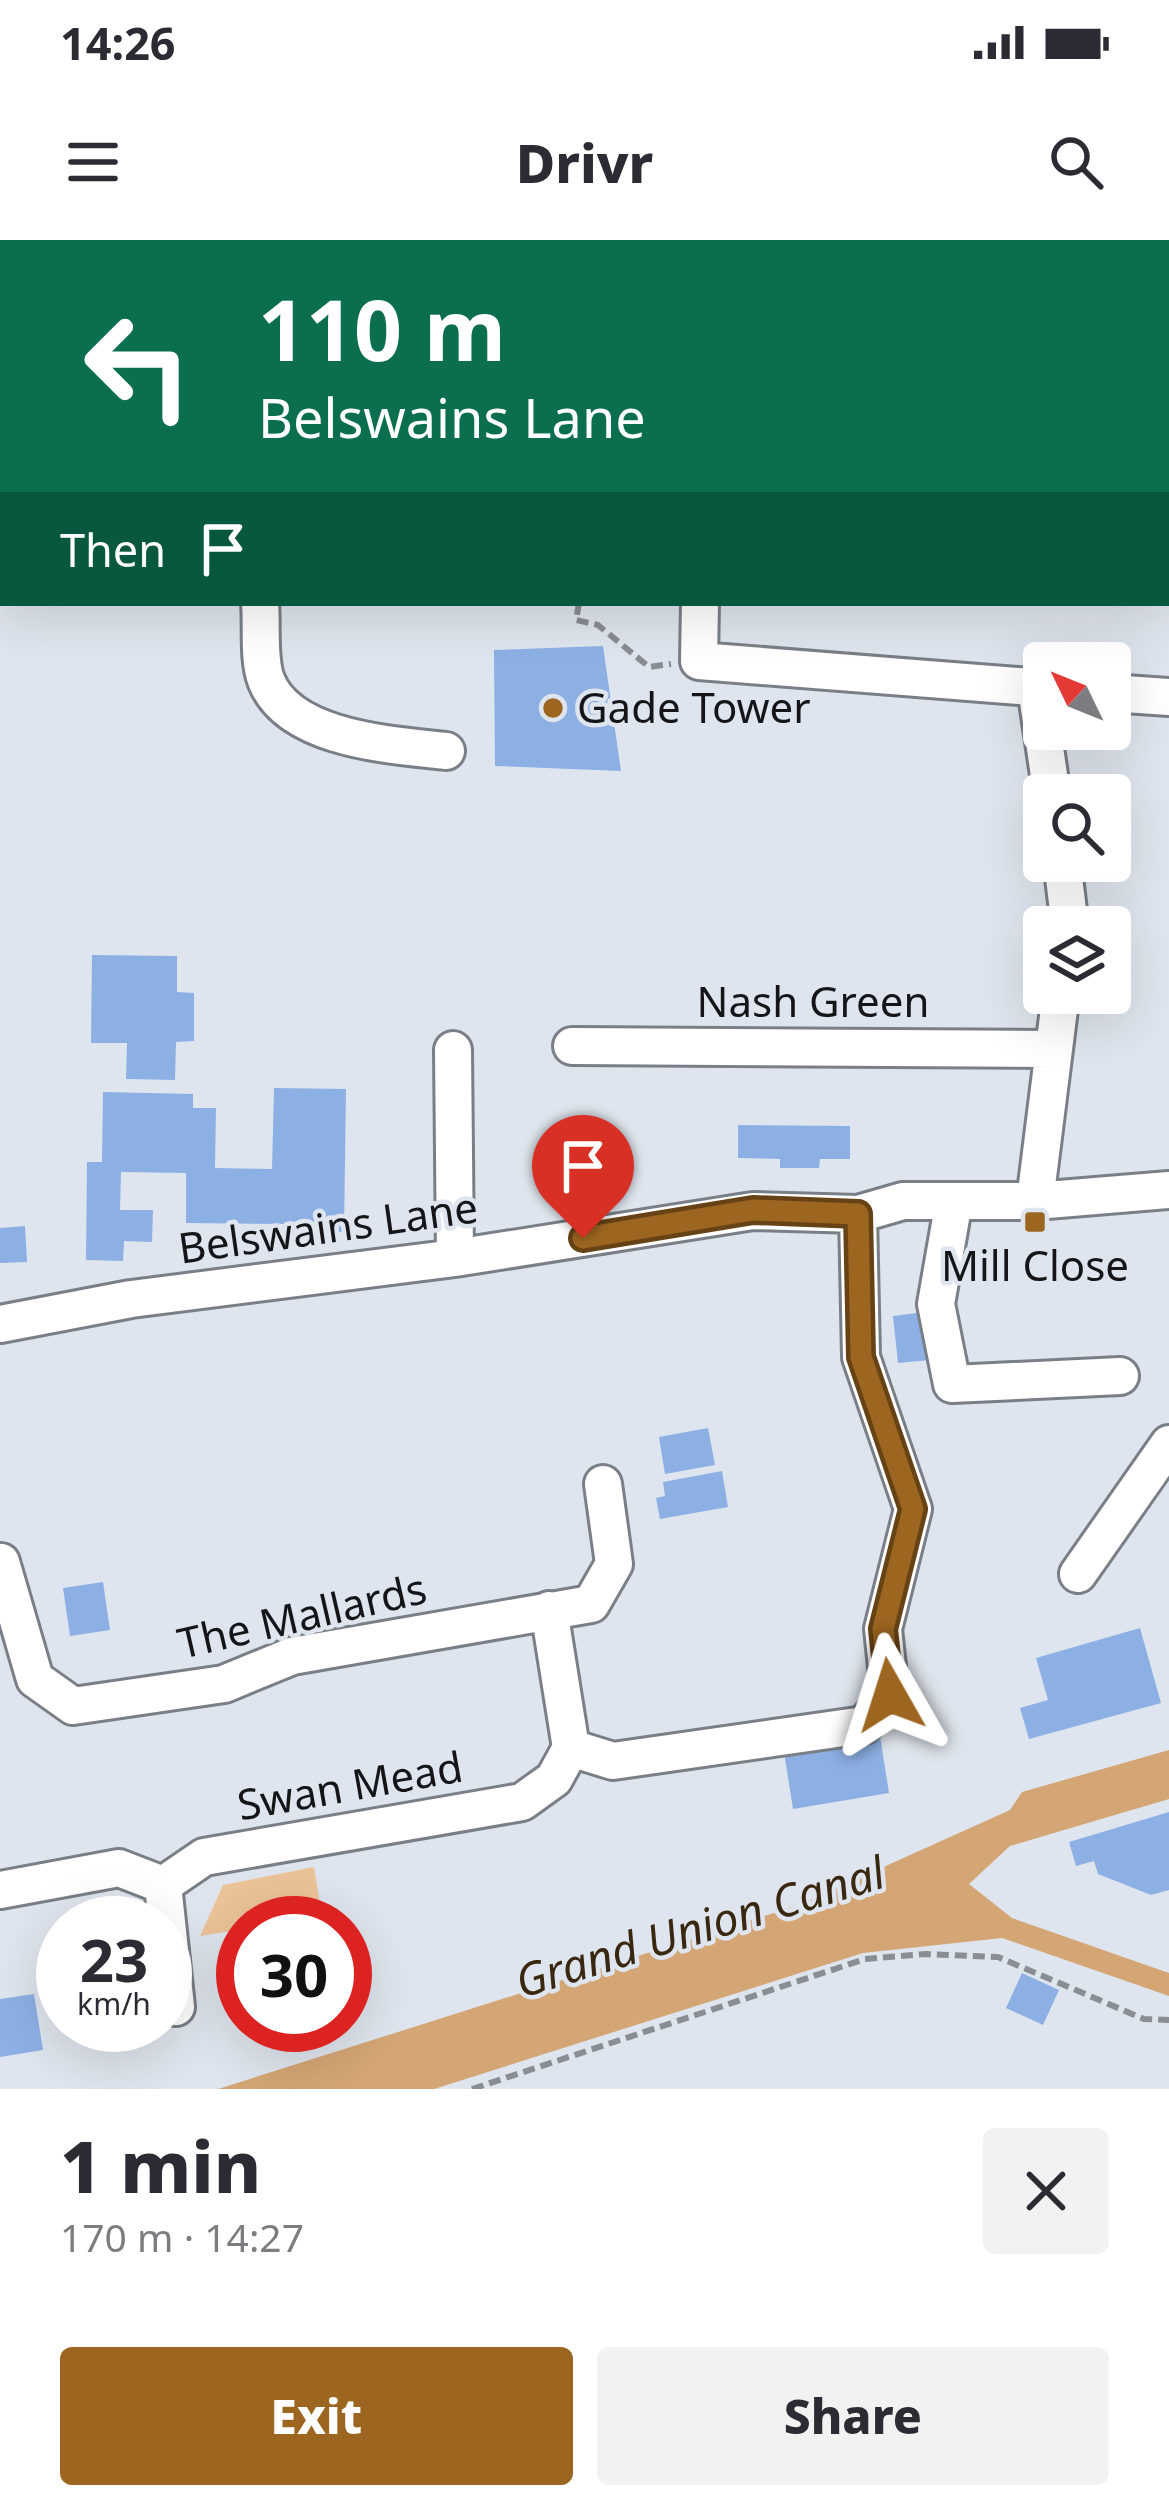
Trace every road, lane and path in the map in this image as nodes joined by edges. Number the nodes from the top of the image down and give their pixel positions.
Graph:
1 (260, 606) edge
2 (578, 606) edge
3 (700, 606) edge
4 (699, 661) junction
5 (1023, 687) edge
6 (1131, 694) edge
7 (1169, 697) edge
8 (446, 751) dead end
9 (1058, 1014) edge
10 (572, 1046) dead end
11 (1053, 1049) junction
12 (453, 1050) dead end
13 (1169, 1190) edge
14 (954, 1201) junction
15 (1035, 1201) junction
16 (858, 1214) junction
17 (455, 1258) junction
18 (0, 1324) edge
19 (1120, 1376) dead end
20 (1169, 1444) edge
21 (603, 1484) dead end
22 (1, 1562) edge
23 (1078, 1574) dead end
24 (549, 1610) junction
25 (563, 1763) junction
26 (163, 1885) junction
27 (0, 1890) edge
28 (164, 1896) edge
29 (1169, 2020) edge
30 (472, 2089) edge

1 - 8 street
2 - 4 path
3 - 4 street
4 - 5 street
6 - 7 street
9 - 11 street
10 - 11 street, Nash Green
11 - 15 street
12 - 17 street
13 - 15 street, Belswains Lane
14 - 15 street, Belswains Lane
14 - 16 street, Belswains Lane
14 - 19 street
16 - 17 street, Belswains Lane
16 - 25 street
17 - 18 street, Belswains Lane
20 - 23 street
21 - 24 street, The Mallards
22 - 24 street, The Mallards
24 - 25 street
25 - 26 street, Swan Mead
26 - 27 street
26 - 28 street
29 - 30 path

